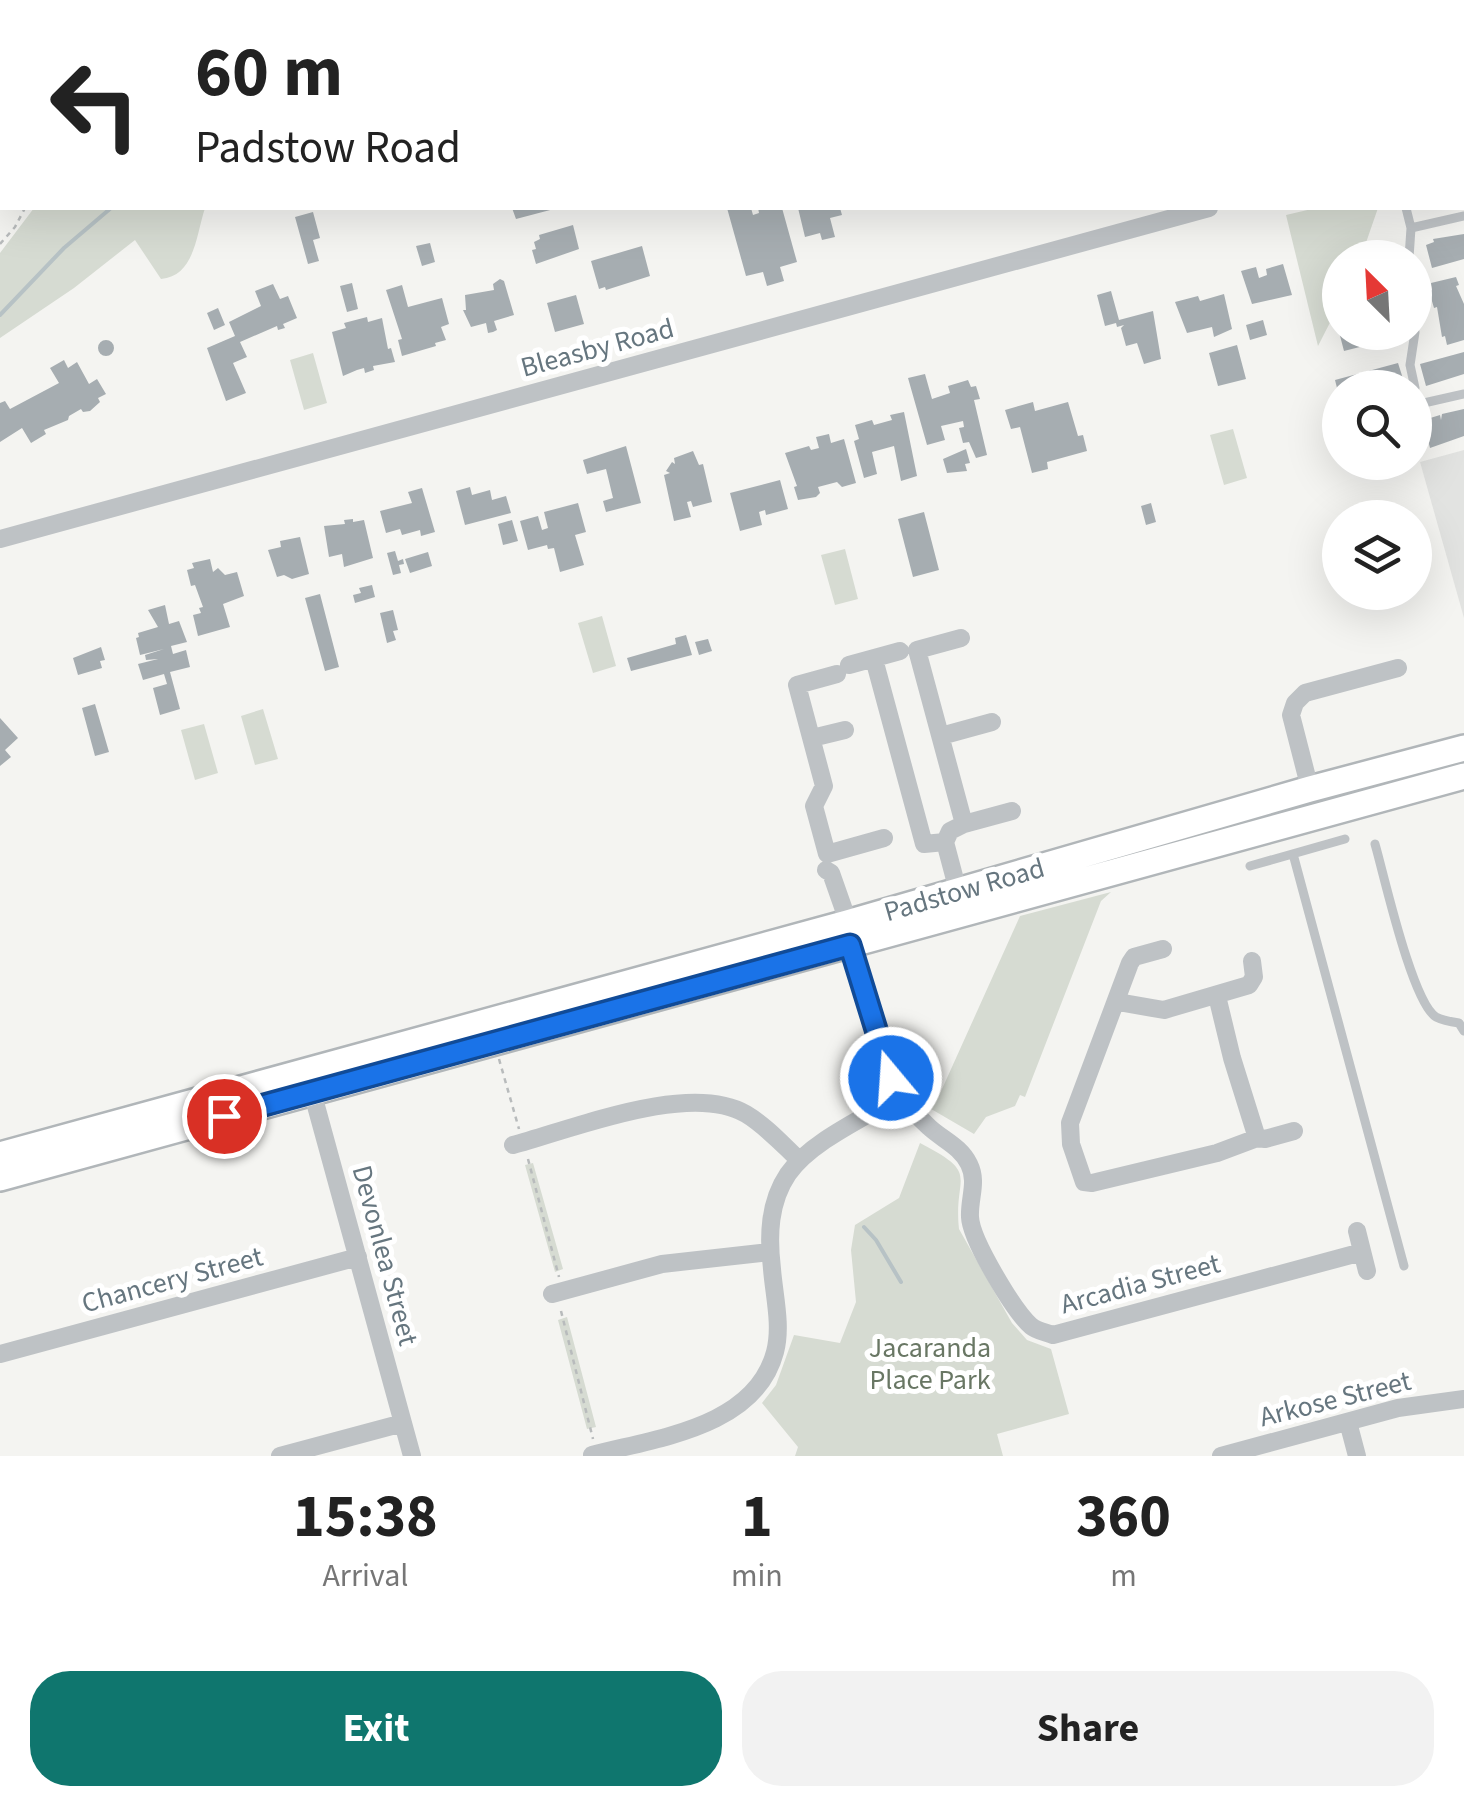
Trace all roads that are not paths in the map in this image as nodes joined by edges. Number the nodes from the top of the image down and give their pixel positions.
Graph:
1 (1202, 210) edge
2 (1406, 210) edge
3 (1464, 216) edge
4 (1411, 228) junction
5 (1411, 240) edge
6 (1464, 394) edge
7 (1432, 401) edge
8 (0, 539) edge
9 (962, 638) dead end
10 (900, 651) dead end
11 (874, 659) junction
12 (1398, 668) dead end
13 (992, 722) dead end
14 (844, 730) dead end
15 (941, 736) junction
16 (812, 738) junction
17 (1464, 748) edge
18 (1464, 776) edge
19 (1310, 788) junction
20 (1012, 812) dead end
21 (964, 824) junction
22 (884, 838) dead end
23 (1345, 840) dead end
24 (945, 842) junction
25 (1375, 844) dead end
26 (1292, 854) junction
27 (1250, 866) dead end
28 (826, 870) dead end
29 (958, 890) junction
30 (849, 934) junction
31 (1163, 948) dead end
32 (1252, 962) dead end
33 (1218, 996) junction
34 (1118, 1002) junction
35 (1464, 1031) edge
36 (309, 1081) junction
37 (900, 1096) junction
38 (1294, 1130) dead end
39 (1257, 1138) junction
40 (513, 1145) road end
41 (0, 1155) edge
42 (799, 1160) junction
43 (0, 1178) edge
44 (1356, 1230) dead end
45 (770, 1252) junction
46 (1362, 1252) junction
47 (358, 1257) junction
48 (1404, 1266) dead end
49 (1367, 1272) dead end
50 (552, 1294) road end
51 (0, 1354) edge
52 (1464, 1399) edge
53 (1348, 1422) junction
54 (403, 1423) junction
55 (592, 1455) edge
56 (280, 1456) edge
57 (412, 1456) edge
58 (1221, 1456) edge
59 (1358, 1456) edge

1 - 8 street, Bleasby Road
2 - 4 lane
3 - 4 lane
4 - 5 lane
6 - 7 lane
9 - 15 street
10 - 11 street
11 - 16 street
11 - 24 street
12 - 19 street
13 - 15 street
14 - 16 street
15 - 21 street
16 - 22 street
17 - 19 main road, Padstow Road
18 - 30 main road, Padstow Road
19 - 29 main road, Padstow Road
20 - 21 street
21 - 24 street
23 - 26 lane
24 - 29 street
25 - 35 lane
26 - 27 lane
26 - 48 lane
28 - 30 street, Arcadia Street
29 - 30 main road, Padstow Road
30 - 36 main road, Padstow Road
30 - 37 street, Arcadia Street
31 - 34 street
32 - 33 street
33 - 34 street
33 - 39 street
34 - 39 street
36 - 41 main road, Padstow Road
36 - 43 main road, Padstow Road
36 - 47 street, Devonlea Street
37 - 42 street
37 - 46 street, Arcadia Street
38 - 39 street
40 - 42 street
42 - 45 street
44 - 46 street
45 - 50 street
45 - 55 street
46 - 49 street
47 - 51 street, Chancery Street
47 - 54 street, Devonlea Street
52 - 53 street, Arkose Street
53 - 58 street, Arkose Street
53 - 59 street
54 - 56 street
54 - 57 street, Devonlea Street

